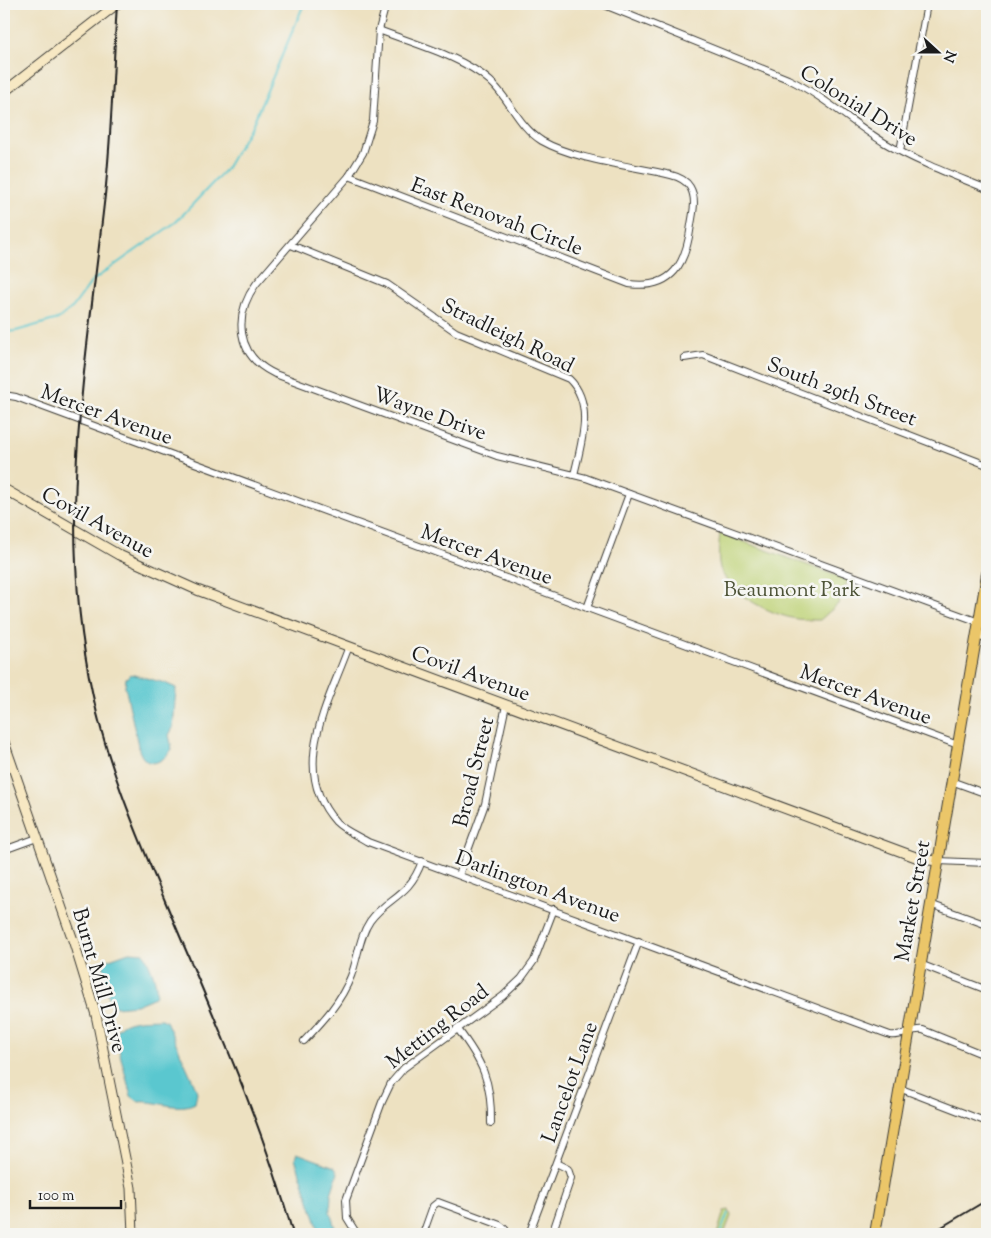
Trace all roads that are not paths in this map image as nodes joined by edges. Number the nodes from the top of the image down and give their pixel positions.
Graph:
1 (117, 4) edge
2 (386, 4) edge
3 (602, 4) edge
4 (927, 4) edge
5 (379, 30) junction
6 (4, 92) edge
7 (900, 151) junction
8 (349, 176) junction
9 (987, 189) edge
10 (291, 245) junction
11 (684, 358) dead end
12 (4, 395) edge
13 (987, 465) edge
14 (574, 475) junction
15 (4, 489) edge
16 (629, 494) junction
17 (987, 574) edge
18 (587, 608) junction
19 (979, 622) junction
20 (977, 634) junction
21 (987, 638) edge
22 (349, 646) junction
23 (506, 705) junction
24 (4, 742) edge
25 (958, 745) junction
26 (951, 781) junction
27 (987, 794) edge
28 (38, 838) junction
29 (4, 850) edge
30 (422, 861) junction
31 (938, 861) junction
32 (987, 863) edge
33 (459, 875) junction
34 (930, 904) junction
35 (554, 909) junction
36 (987, 925) edge
37 (639, 941) junction
38 (920, 964) junction
39 (987, 990) edge
40 (457, 1028) junction
41 (908, 1034) junction
42 (304, 1041) dead end
43 (987, 1056) edge
44 (899, 1088) junction
45 (987, 1122) edge
46 (491, 1123) dead end
47 (556, 1163) junction
48 (133, 1234) edge
49 (357, 1234) edge
50 (423, 1234) edge
51 (503, 1234) edge
52 (529, 1234) edge
53 (552, 1234) edge
54 (875, 1234) edge

1 - 6 main road
2 - 5 street, Wayne Drive
3 - 7 street, Colonial Drive
4 - 7 street
5 - 8 street, Wayne Drive
5 - 8 street, East Renovah Circle
7 - 9 street, Colonial Drive
8 - 10 street, Wayne Drive
10 - 14 street, Stradleigh Road
10 - 14 street, Wayne Drive
11 - 13 street, South 29th Street
12 - 18 street, Mercer Avenue
14 - 16 street, Wayne Drive
15 - 22 main road, Covil Avenue
16 - 18 street
16 - 19 street, Wayne Drive
17 - 19 main road, Market Street
18 - 25 street, Mercer Avenue
19 - 20 main road, Market Street
20 - 21 main road
20 - 25 main road, Market Street
22 - 23 main road, Covil Avenue
22 - 30 street, Darlington Avenue
23 - 31 main road, Covil Avenue
23 - 33 street, Broad Street
24 - 28 main road, Burnt Mill Drive
25 - 26 main road, Market Street
26 - 27 street
26 - 31 main road, Market Street
28 - 29 street
28 - 48 main road, Burnt Mill Drive
30 - 33 street, Darlington Avenue
30 - 42 street
31 - 32 street
31 - 34 main road, Market Street
33 - 35 street, Darlington Avenue
34 - 36 street
34 - 38 main road, Market Street
35 - 37 street, Darlington Avenue
35 - 40 street, Metting Road
37 - 41 street, Darlington Avenue
37 - 47 street, Lancelot Lane
38 - 39 street
38 - 41 main road, Market Street
40 - 46 street
40 - 49 street, Metting Road
41 - 43 street, Darlington Avenue
41 - 44 main road, Market Street
44 - 45 street
44 - 54 main road, Market Street
47 - 52 street, Lancelot Lane
47 - 53 street
50 - 51 street

